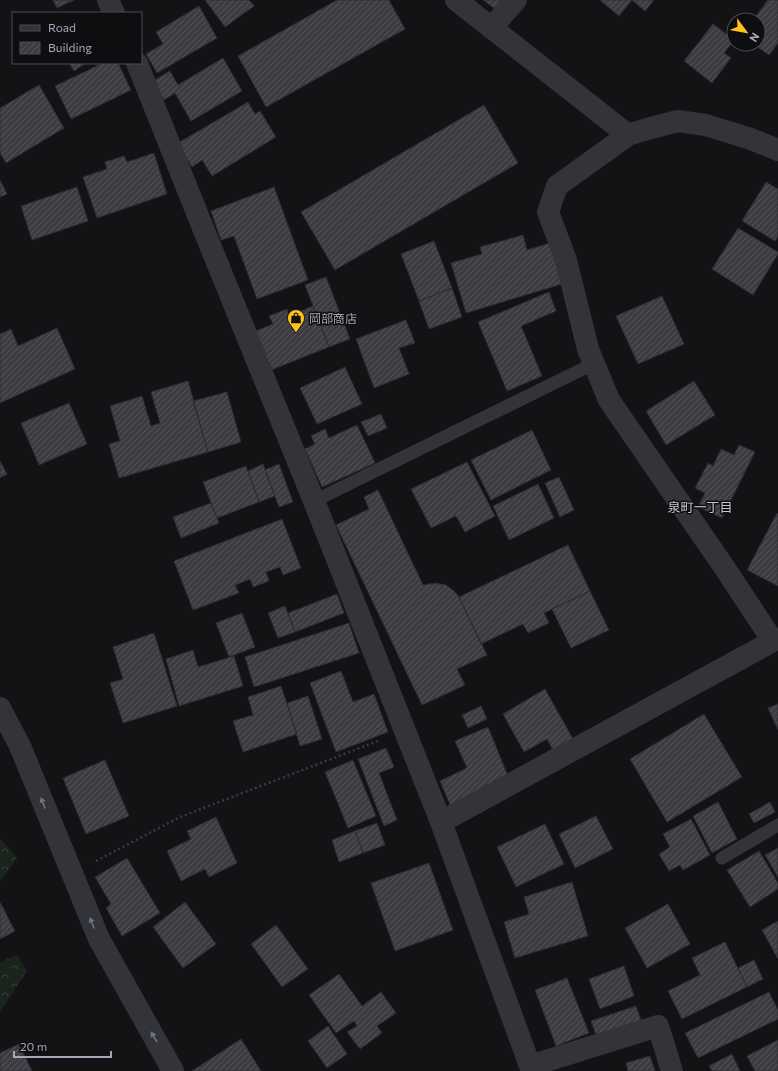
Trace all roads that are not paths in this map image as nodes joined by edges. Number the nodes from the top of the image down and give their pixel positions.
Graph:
1 (108, 0) edge
2 (456, 0) edge
3 (516, 0) edge
4 (114, 12) edge
5 (491, 28) junction
6 (137, 64) edge
7 (628, 135) junction
8 (778, 150) edge
9 (595, 363) junction
10 (314, 501) junction
11 (777, 642) edge
12 (0, 708) edge
13 (441, 822) junction
14 (778, 825) edge
15 (722, 858) dead end
16 (173, 1071) edge
17 (672, 1071) edge

1 - 4 street
2 - 5 street
3 - 5 street
5 - 7 street
6 - 10 street
7 - 8 street
7 - 9 street
9 - 10 lane
9 - 11 street
10 - 13 street
11 - 13 street
16 -> 12 street
13 - 17 street
14 - 15 lane

